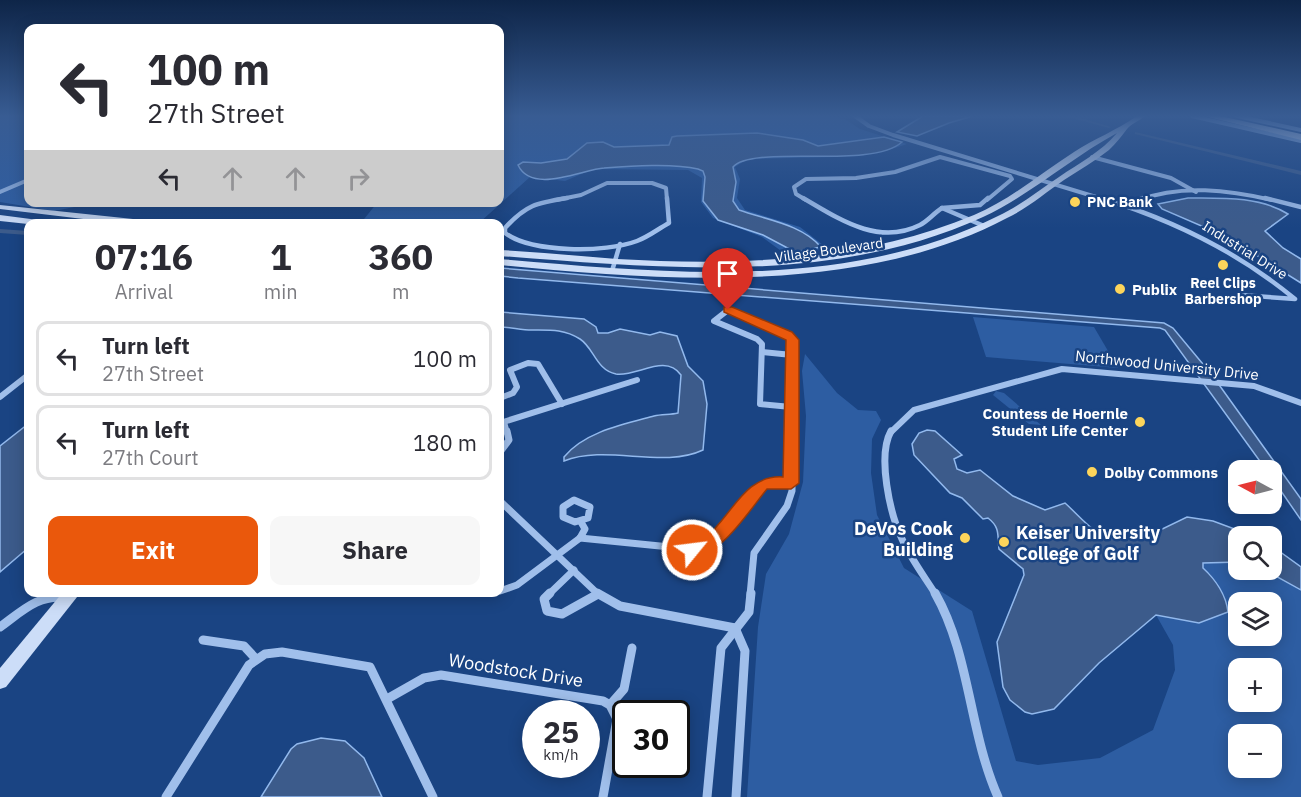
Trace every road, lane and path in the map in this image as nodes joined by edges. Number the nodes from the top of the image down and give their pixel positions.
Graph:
1 (1079, 153) edge
2 (1097, 153) edge
3 (957, 154) joint
4 (1092, 157) junction
5 (950, 158) junction
6 (1040, 178) junction
7 (24, 182) edge
8 (1055, 183) junction
9 (0, 191) edge
10 (1197, 192) junction
11 (1127, 204) junction
12 (0, 207) edge
13 (1301, 207) edge
14 (942, 208) junction
15 (0, 218) edge
16 (107, 219) edge
17 (969, 220) junction
18 (24, 221) edge
19 (984, 226) junction
20 (504, 230) edge
21 (504, 235) edge
22 (620, 244) junction
23 (504, 253) edge
24 (504, 262) edge
25 (614, 266) junction
26 (1240, 296) dead end
27 (762, 352) junction
28 (792, 355) junction
29 (24, 378) edge
30 (638, 380) dead end
31 (504, 396) edge
32 (0, 397) edge
33 (1301, 403) edge
34 (562, 404) junction
35 (792, 407) junction
36 (504, 422) edge
37 (504, 428) edge
38 (504, 447) edge
39 (791, 483) junction
40 (504, 505) edge
41 (581, 522) dead end
42 (576, 541) junction
43 (558, 553) junction
44 (574, 570) junction
45 (504, 590) edge
46 (598, 594) junction
47 (51, 597) edge
48 (69, 597) edge
49 (0, 627) edge
50 (735, 628) junction
51 (203, 640) dead end
52 (632, 648) dead end
53 (256, 659) junction
54 (0, 681) edge
55 (387, 699) junction
56 (610, 705) junction
57 (166, 797) edge
58 (434, 797) edge
59 (603, 797) edge
60 (706, 797) edge
61 (736, 797) edge
62 (998, 797) edge

1 - 6 street, Village Boulevard
2 - 4 street, Village Boulevard
3 - 5 street
3 - 6 street, Industrial Drive
4 - 8 street, Village Boulevard
4 - 10 street
5 - 14 street
5 - 14 street
6 - 8 street, Industrial Drive
6 - 17 street, Village Boulevard
7 - 9 street
8 - 11 street, Industrial Drive
8 - 19 street, Village Boulevard
10 - 11 street
10 - 13 street
11 - 26 street, Industrial Drive
12 - 16 street
14 - 17 street
15 - 18 street
17 - 19 street
17 - 25 street, Village Boulevard
19 - 25 street, Village Boulevard
20 - 22 street
21 - 22 street
22 - 25 street
23 - 25 street, Village Boulevard
24 - 25 street, Village Boulevard
27 - 28 street
27 - 28 street
27 - 35 street
28 - 35 street
29 - 32 street
30 - 34 street
31 - 34 street
33 - 62 street, Northwood University Drive
34 - 36 street
35 - 39 street
37 - 38 street
39 - 42 street
39 - 50 street
40 - 43 street
41 - 42 street
42 - 43 street
43 - 44 street
43 - 45 street
44 - 46 street
44 - 46 street
46 - 50 street
47 - 49 street
48 - 54 street
50 - 60 street
50 - 61 street
51 - 53 street
52 - 56 street
53 - 55 street
53 - 57 street
55 - 56 street, Woodstock Drive
55 - 58 street
56 - 59 street

